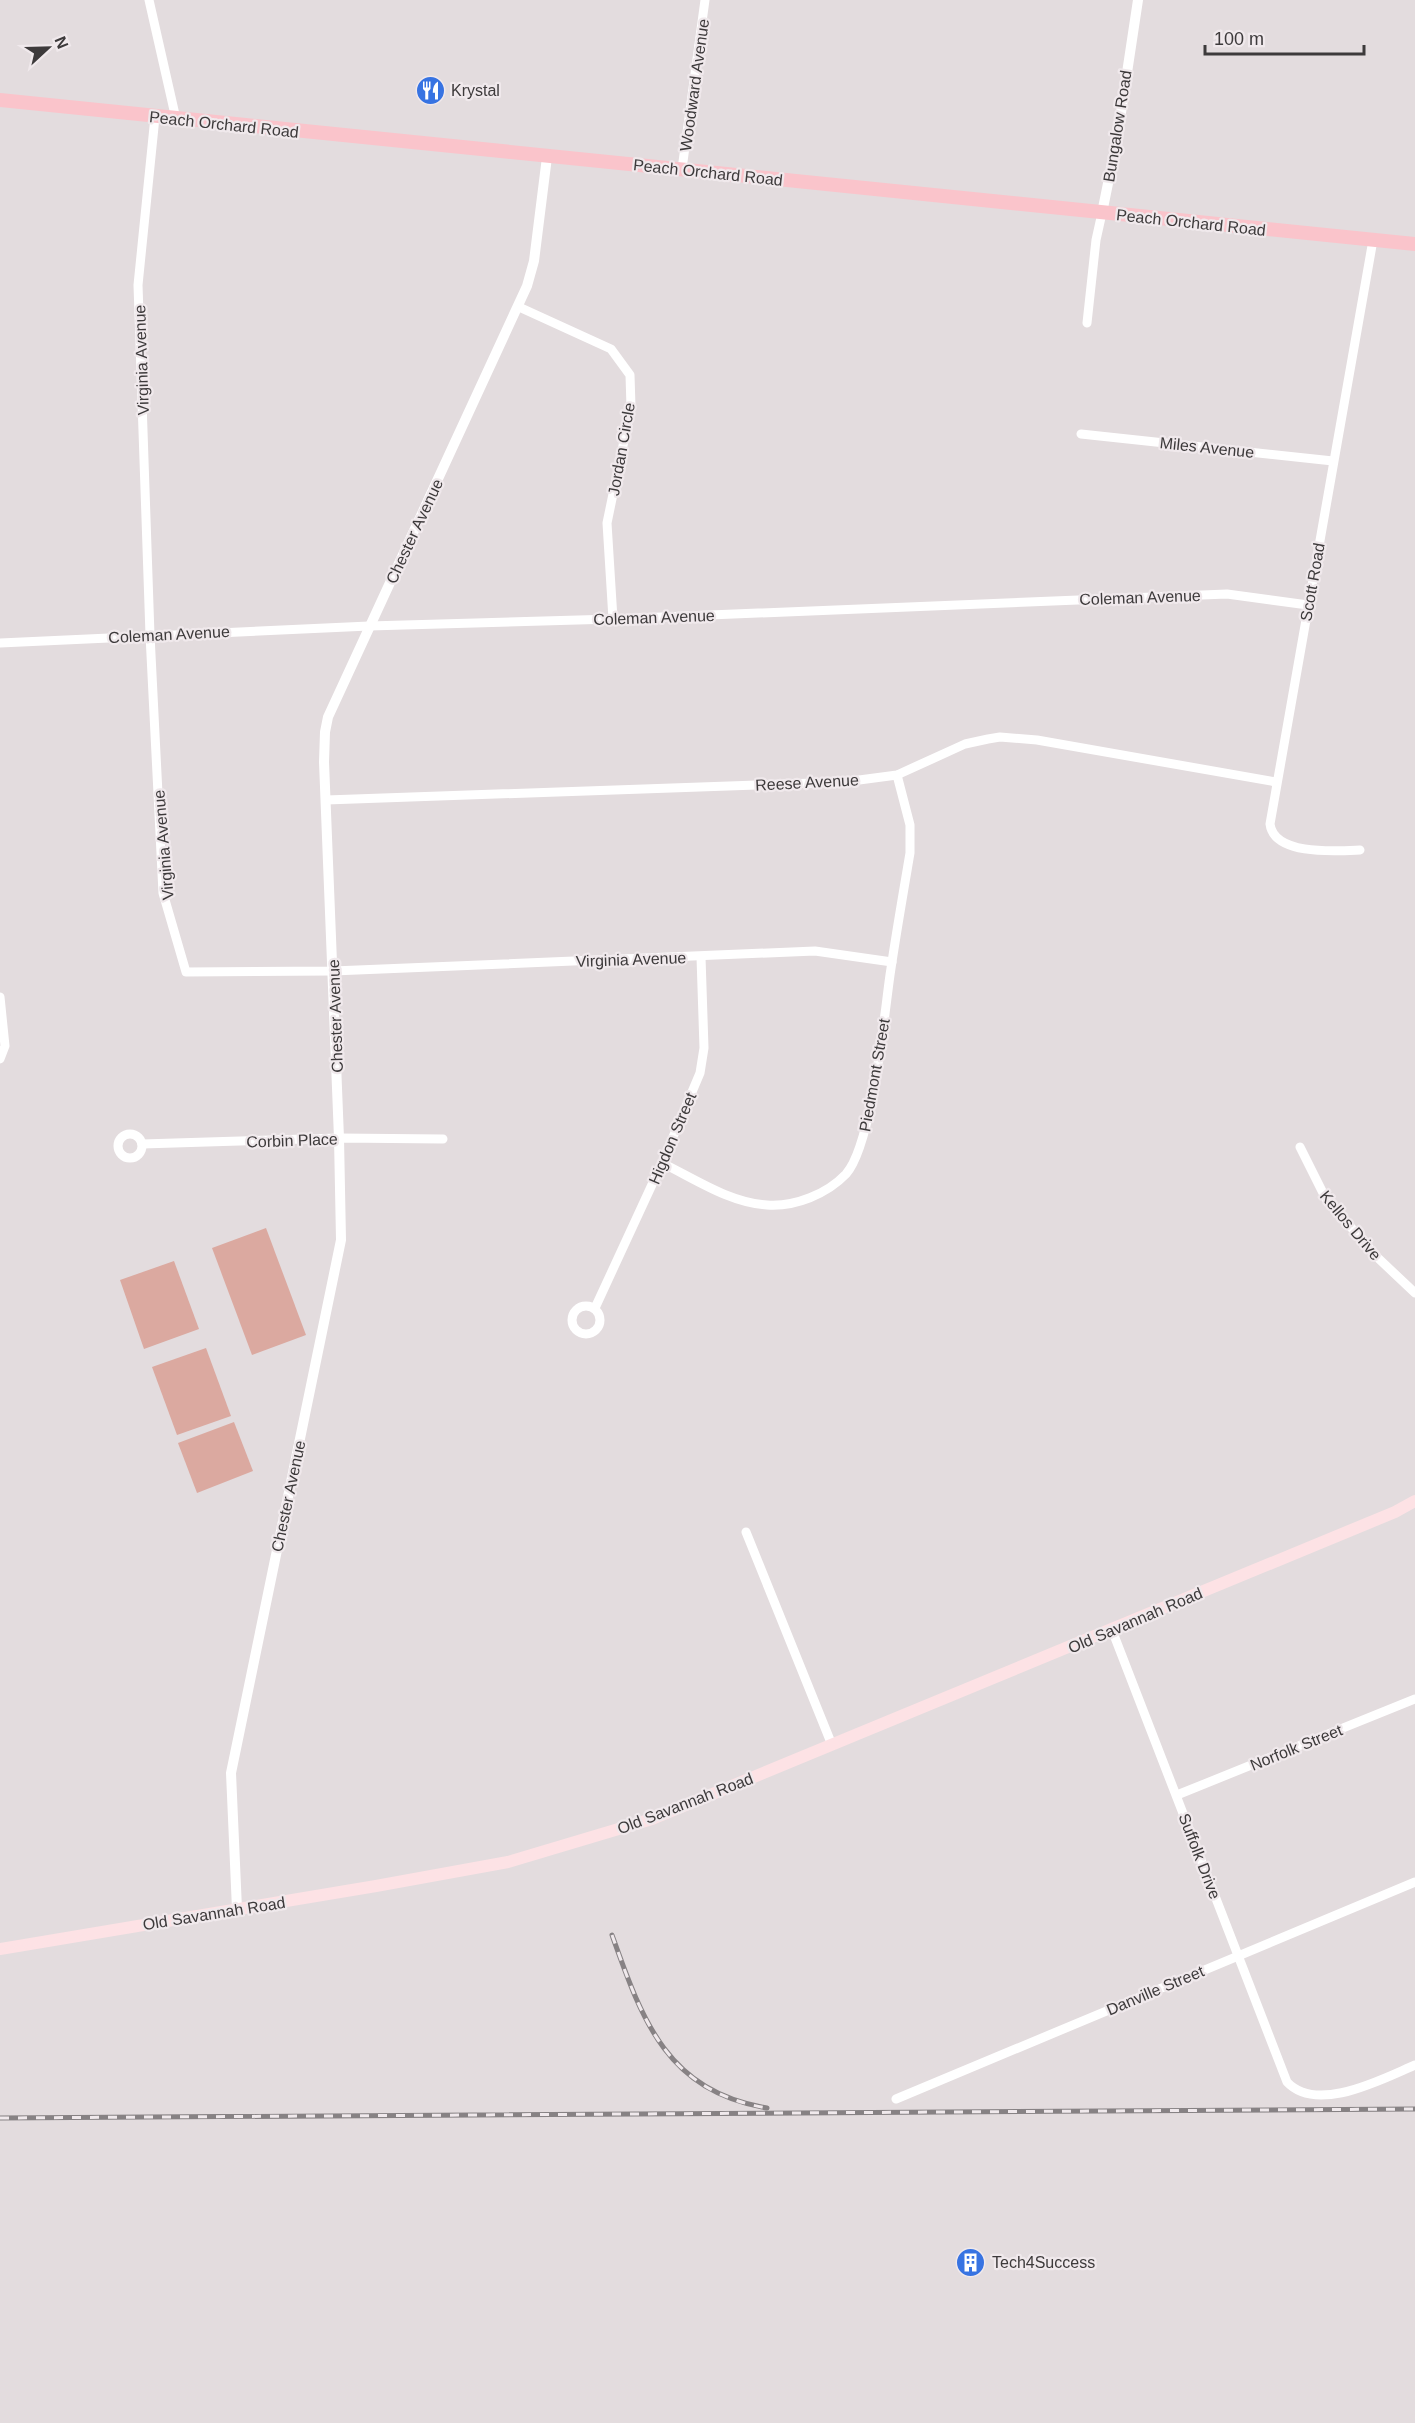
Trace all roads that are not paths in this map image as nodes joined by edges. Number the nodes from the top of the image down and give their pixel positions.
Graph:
1 (149, 0) edge
2 (705, 0) edge
3 (1138, 0) edge
4 (0, 100) edge
5 (155, 117) junction
6 (176, 119) junction
7 (547, 157) junction
8 (682, 170) junction
9 (1102, 213) junction
10 (1373, 240) junction
11 (1415, 244) edge
12 (519, 307) junction
13 (1087, 323) dead end
14 (1081, 434) dead end
15 (1333, 461) junction
16 (1308, 605) junction
17 (614, 619) junction
18 (369, 626) junction
19 (150, 635) junction
20 (0, 643) edge
21 (897, 775) junction
22 (1276, 782) junction
23 (326, 800) junction
24 (1360, 850) dead end
25 (701, 957) junction
26 (892, 962) junction
27 (333, 971) junction
28 (0, 997) edge
29 (0, 1059) edge
30 (339, 1138) junction
31 (443, 1139) dead end
32 (142, 1144) dead end
33 (1300, 1147) dead end
34 (662, 1163) junction
35 (1415, 1293) edge
36 (595, 1308) dead end
37 (1415, 1501) edge
38 (746, 1532) dead end
39 (1112, 1630) junction
40 (1415, 1699) edge
41 (832, 1745) junction
42 (1177, 1795) junction
43 (1415, 1882) edge
44 (237, 1909) junction
45 (0, 1949) edge
46 (1238, 1956) junction
47 (1415, 2065) edge
48 (896, 2099) dead end

1 - 6 street
2 - 8 street, Woodward Avenue
3 - 9 street, Bungalow Road
4 - 5 main road, Peach Orchard Road
5 - 6 main road, Peach Orchard Road
5 - 19 street, Virginia Avenue
6 - 7 main road, Peach Orchard Road
7 - 8 main road, Peach Orchard Road
7 - 12 street, Chester Avenue
8 - 9 main road, Peach Orchard Road
9 - 10 main road, Peach Orchard Road
9 - 13 street, Bungalow Road
10 - 11 main road, Peach Orchard Road
10 - 15 street, Scott Road
12 - 17 street, Jordan Circle
12 - 18 street, Chester Avenue
14 - 15 street, Miles Avenue
15 - 16 street, Scott Road
16 - 17 street, Coleman Avenue
16 - 22 street, Scott Road
17 - 18 street, Coleman Avenue
18 - 19 street, Coleman Avenue
18 - 23 street, Chester Avenue
19 - 20 street, Coleman Avenue
19 - 27 street, Virginia Avenue
21 - 22 street, Reese Avenue
21 - 23 street, Reese Avenue
21 - 26 street, Piedmont Street
22 - 24 street, Scott Road
23 - 27 street, Chester Avenue
25 - 26 street, Virginia Avenue
25 - 27 street, Virginia Avenue
25 - 34 street, Higdon Street
26 - 34 street, Piedmont Street
27 - 30 street, Chester Avenue
28 - 29 street
30 - 31 street, Corbin Place
30 - 32 street, Corbin Place
30 - 44 street, Chester Avenue
33 - 35 street, Kellos Drive
34 - 36 street, Higdon Street
37 - 39 main road, Old Savannah Road
38 - 41 street
39 - 41 main road, Old Savannah Road
39 - 42 street, Suffolk Drive
40 - 42 street, Norfolk Street
41 - 44 main road, Old Savannah Road
42 - 46 street, Suffolk Drive
43 - 46 street, Danville Street
44 - 45 main road, Old Savannah Road
46 - 47 street, Suffolk Drive
46 - 48 street, Danville Street

